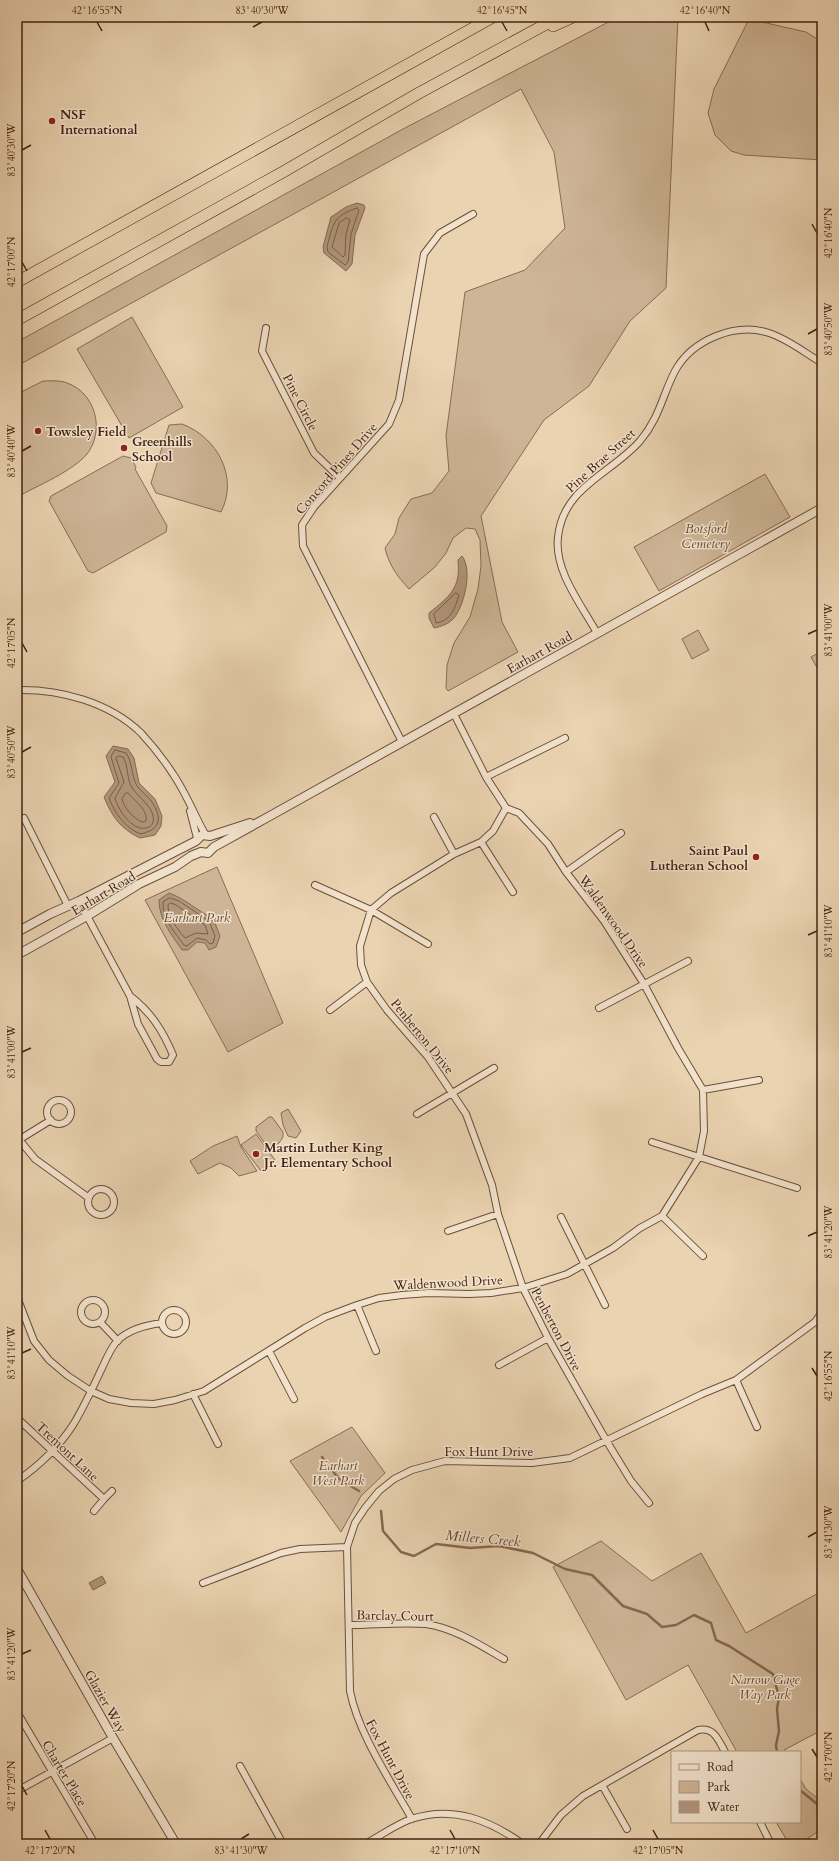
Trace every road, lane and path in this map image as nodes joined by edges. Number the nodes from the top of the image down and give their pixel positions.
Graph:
1 (493, 17) edge
2 (559, 17) edge
3 (573, 17) edge
4 (508, 45) junction
5 (473, 214) dead end
6 (17, 282) edge
7 (17, 320) edge
8 (266, 328) dead end
9 (822, 363) edge
10 (340, 478) junction
11 (822, 508) edge
12 (598, 633) junction
13 (17, 690) edge
14 (454, 714) junction
15 (565, 738) dead end
16 (402, 742) junction
17 (486, 777) junction
18 (506, 808) junction
19 (268, 817) junction
20 (434, 817) dead end
21 (24, 818) dead end
22 (621, 832) dead end
23 (202, 837) junction
24 (481, 842) junction
25 (214, 847) junction
26 (201, 852) junction
27 (454, 854) junction
28 (566, 872) junction
29 (315, 885) dead end
30 (513, 892) dead end
31 (79, 901) junction
32 (68, 906) junction
33 (371, 910) junction
34 (87, 916) junction
35 (17, 932) edge
36 (428, 944) dead end
37 (17, 955) edge
38 (688, 960) dead end
39 (367, 982) junction
40 (644, 984) junction
41 (130, 996) junction
42 (599, 1008) dead end
43 (330, 1010) dead end
44 (494, 1068) dead end
45 (759, 1080) dead end
46 (703, 1090) junction
47 (452, 1092) junction
48 (417, 1114) dead end
49 (51, 1120) dead end
50 (18, 1139) edge
51 (652, 1142) dead end
52 (699, 1157) junction
53 (798, 1188) dead end
54 (89, 1198) junction
55 (498, 1214) junction
56 (662, 1216) junction
57 (562, 1217) dead end
58 (448, 1231) dead end
59 (703, 1256) dead end
60 (585, 1264) junction
61 (523, 1288) junction
62 (17, 1297) edge
63 (357, 1305) junction
64 (605, 1305) dead end
65 (822, 1312) edge
66 (100, 1322) dead end
67 (162, 1323) junction
68 (548, 1338) junction
69 (118, 1341) junction
70 (268, 1351) junction
71 (376, 1351) dead end
72 (499, 1365) dead end
73 (736, 1380) junction
74 (90, 1391) junction
75 (193, 1394) junction
76 (294, 1398) dead end
77 (17, 1418) edge
78 (757, 1427) dead end
79 (606, 1440) junction
80 (218, 1444) dead end
81 (54, 1451) junction
82 (17, 1481) edge
83 (112, 1491) dead end
84 (104, 1500) junction
85 (649, 1503) dead end
86 (94, 1511) dead end
87 (347, 1547) junction
88 (17, 1569) edge
89 (203, 1583) dead end
90 (349, 1625) junction
91 (504, 1659) dead end
92 (17, 1712) edge
93 (113, 1738) junction
94 (724, 1751) edge
95 (240, 1766) dead end
96 (51, 1772) junction
97 (602, 1785) junction
98 (17, 1791) edge
99 (412, 1819) junction
100 (760, 1823) edge
101 (627, 1829) dead end
102 (822, 1840) edge
103 (369, 1843) edge
104 (95, 1844) edge
105 (176, 1844) edge
106 (283, 1844) edge
107 (523, 1844) edge
108 (539, 1844) edge
109 (771, 1844) edge
110 (817, 1844) edge

1 - 6 highway
2 - 4 highway
3 - 4 highway
4 - 7 highway
5 - 10 street, Concord Pines Drive
8 - 10 street, Pine Circle
9 - 12 street, Pine Brae Street
10 - 16 street, Concord Pines Drive
11 - 12 street, Earhart Road
12 - 14 street, Earhart Road
13 - 23 street
14 - 16 street, Earhart Road
14 - 17 street, Waldenwood Drive
15 - 17 street
16 - 19 street, Earhart Road
17 - 18 street, Waldenwood Drive
18 - 24 street
18 - 28 street, Waldenwood Drive
19 - 23 street, Earhart Road
19 - 25 street, Earhart Road
20 - 27 street
21 - 32 street
22 - 28 street, Waldenwood Drive
23 - 25 street
23 - 26 street
23 - 31 street, Earhart Road
24 - 27 street
24 - 30 street
25 - 26 street, Earhart Road
26 - 34 street, Earhart Road
27 - 33 street
28 - 40 street, Waldenwood Drive
29 - 33 street
31 - 32 street, Earhart Road
31 - 34 street
32 - 35 street, Earhart Road
33 - 36 street
33 - 39 street, Penberton Drive
34 - 37 street, Earhart Road
34 - 41 street
38 - 40 street, Waldenwood Drive
39 - 43 street
39 - 47 street, Penberton Drive
40 - 42 street, Waldenwood Drive
40 - 46 street, Waldenwood Drive
41 - 41 street
44 - 47 street
45 - 46 street
46 - 52 street, Waldenwood Drive
47 - 48 street
47 - 55 street, Penberton Drive
49 - 50 street
50 - 54 street
51 - 52 street
52 - 53 street
52 - 56 street, Waldenwood Drive
54 - 54 street
55 - 58 street
55 - 61 street, Penberton Drive
56 - 59 street
56 - 60 street, Waldenwood Drive
57 - 60 street
60 - 61 street, Waldenwood Drive
60 - 64 street
61 - 63 street, Waldenwood Drive
61 - 68 street, Penberton Drive
62 - 74 street, Waldenwood Drive
63 - 70 street, Waldenwood Drive
63 - 71 street
65 - 73 street, Fox Hunt Drive
66 - 69 street
67 - 67 street
67 - 69 street
68 - 72 street
68 - 79 street, Penberton Drive
69 - 74 street
70 - 75 street, Waldenwood Drive
70 - 76 street
73 - 78 street
73 - 79 street, Fox Hunt Drive
74 - 75 street, Waldenwood Drive
74 - 81 street
75 - 80 street
77 - 81 street, Tremont Lane
79 - 85 street, Penberton Drive
79 - 87 street, Fox Hunt Drive
81 - 82 street
81 - 84 street, Tremont Lane
83 - 84 street
84 - 86 street
87 - 89 street
87 - 90 street, Fox Hunt Drive
88 - 93 street, Glazier Way
90 - 91 street, Barclay Court
90 - 99 street, Fox Hunt Drive
92 - 96 street, Charter Place
93 - 96 street
93 - 105 street, Glazier Way
94 - 97 street
95 - 106 street
96 - 98 street
96 - 104 street, Charter Place
97 - 101 street
97 - 108 street
99 - 103 street
99 - 107 street
100 - 109 street
102 - 110 street

